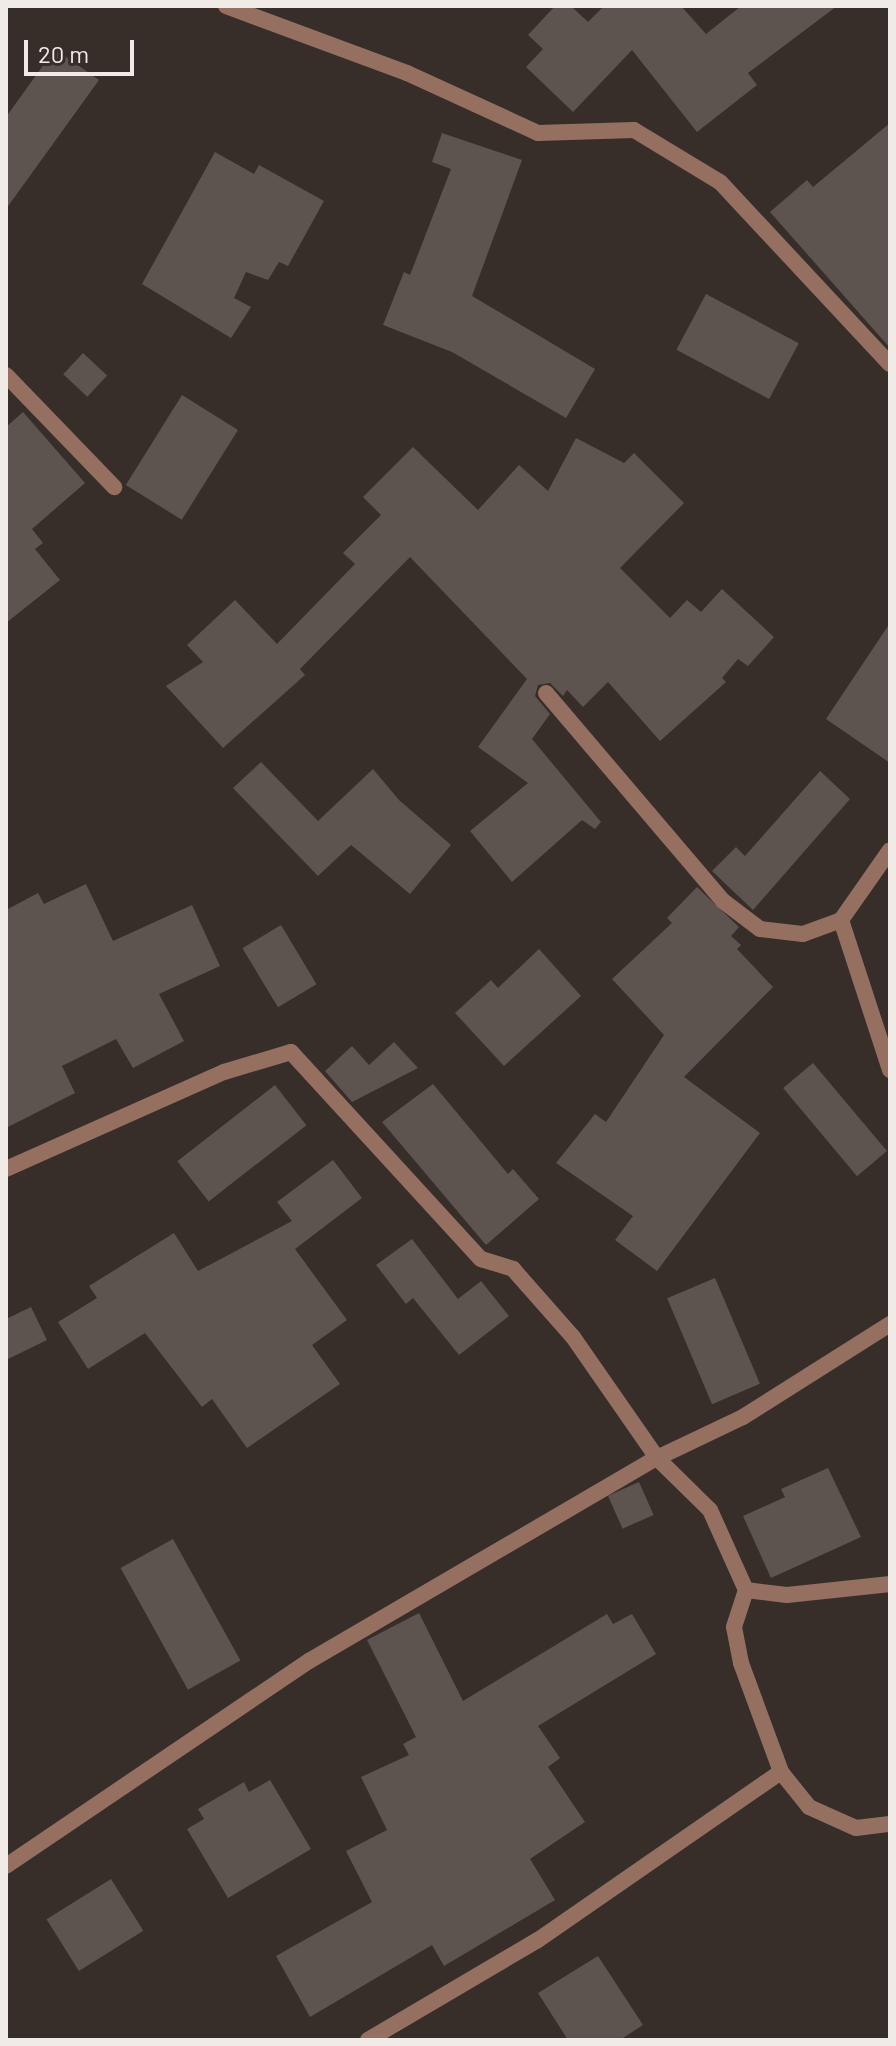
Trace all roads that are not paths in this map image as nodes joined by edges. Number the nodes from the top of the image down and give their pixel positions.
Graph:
1 (226, 6) edge
2 (890, 364) edge
3 (6, 375) edge
4 (114, 487) dead end
5 (546, 693) dead end
6 (890, 850) edge
7 (841, 920) junction
8 (890, 1070) edge
9 (6, 1169) edge
10 (890, 1324) edge
11 (657, 1458) junction
12 (890, 1584) edge
13 (746, 1590) junction
14 (781, 1772) junction
15 (890, 1824) edge
16 (6, 1866) edge
17 (368, 2040) edge

1 - 2 street
3 - 4 street
5 - 7 street
6 - 7 street
7 - 8 street
9 - 11 street
10 - 11 street
11 - 13 street
11 - 16 street
12 - 13 street
13 - 14 street
14 - 15 street
14 - 17 street

